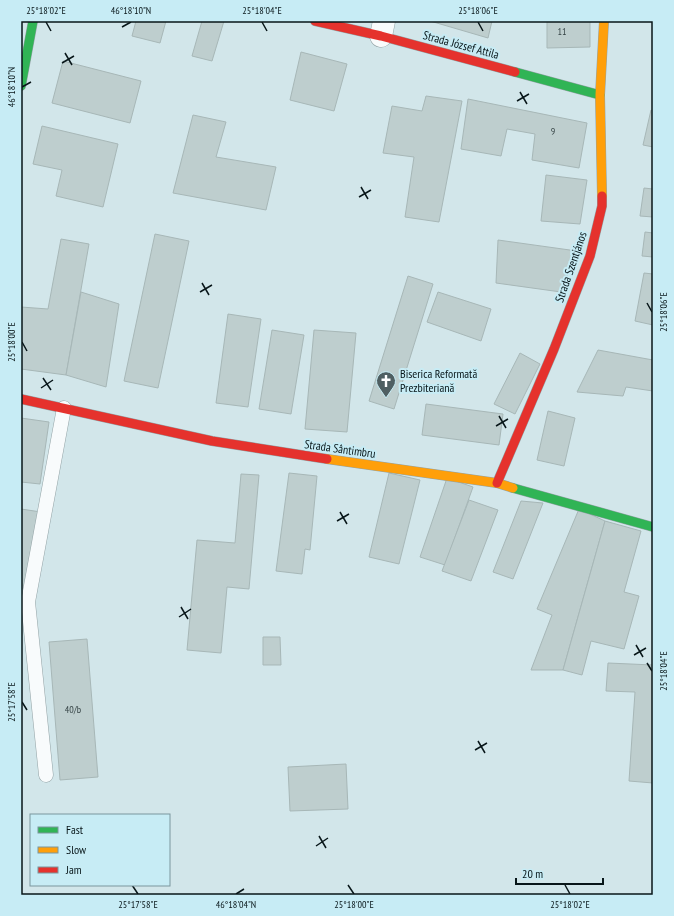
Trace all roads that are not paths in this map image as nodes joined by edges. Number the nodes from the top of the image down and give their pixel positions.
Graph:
1 (32, 21) edge
2 (315, 21) edge
3 (604, 21) edge
4 (383, 29) edge
5 (21, 86) edge
6 (600, 95) junction
7 (21, 398) edge
8 (64, 408) junction
9 (497, 484) junction
10 (653, 527) edge
11 (46, 775) dead end

1 - 5 street
2 - 4 street, Strada József Attila
3 - 6 street, Strada Szentjános
4 - 6 street, Strada József Attila
6 - 9 street, Strada Szentjános
7 - 8 street, Strada Sântimbru
8 - 9 street, Strada Sântimbru
8 - 11 lane
9 - 10 street, Strada Sântimbru

